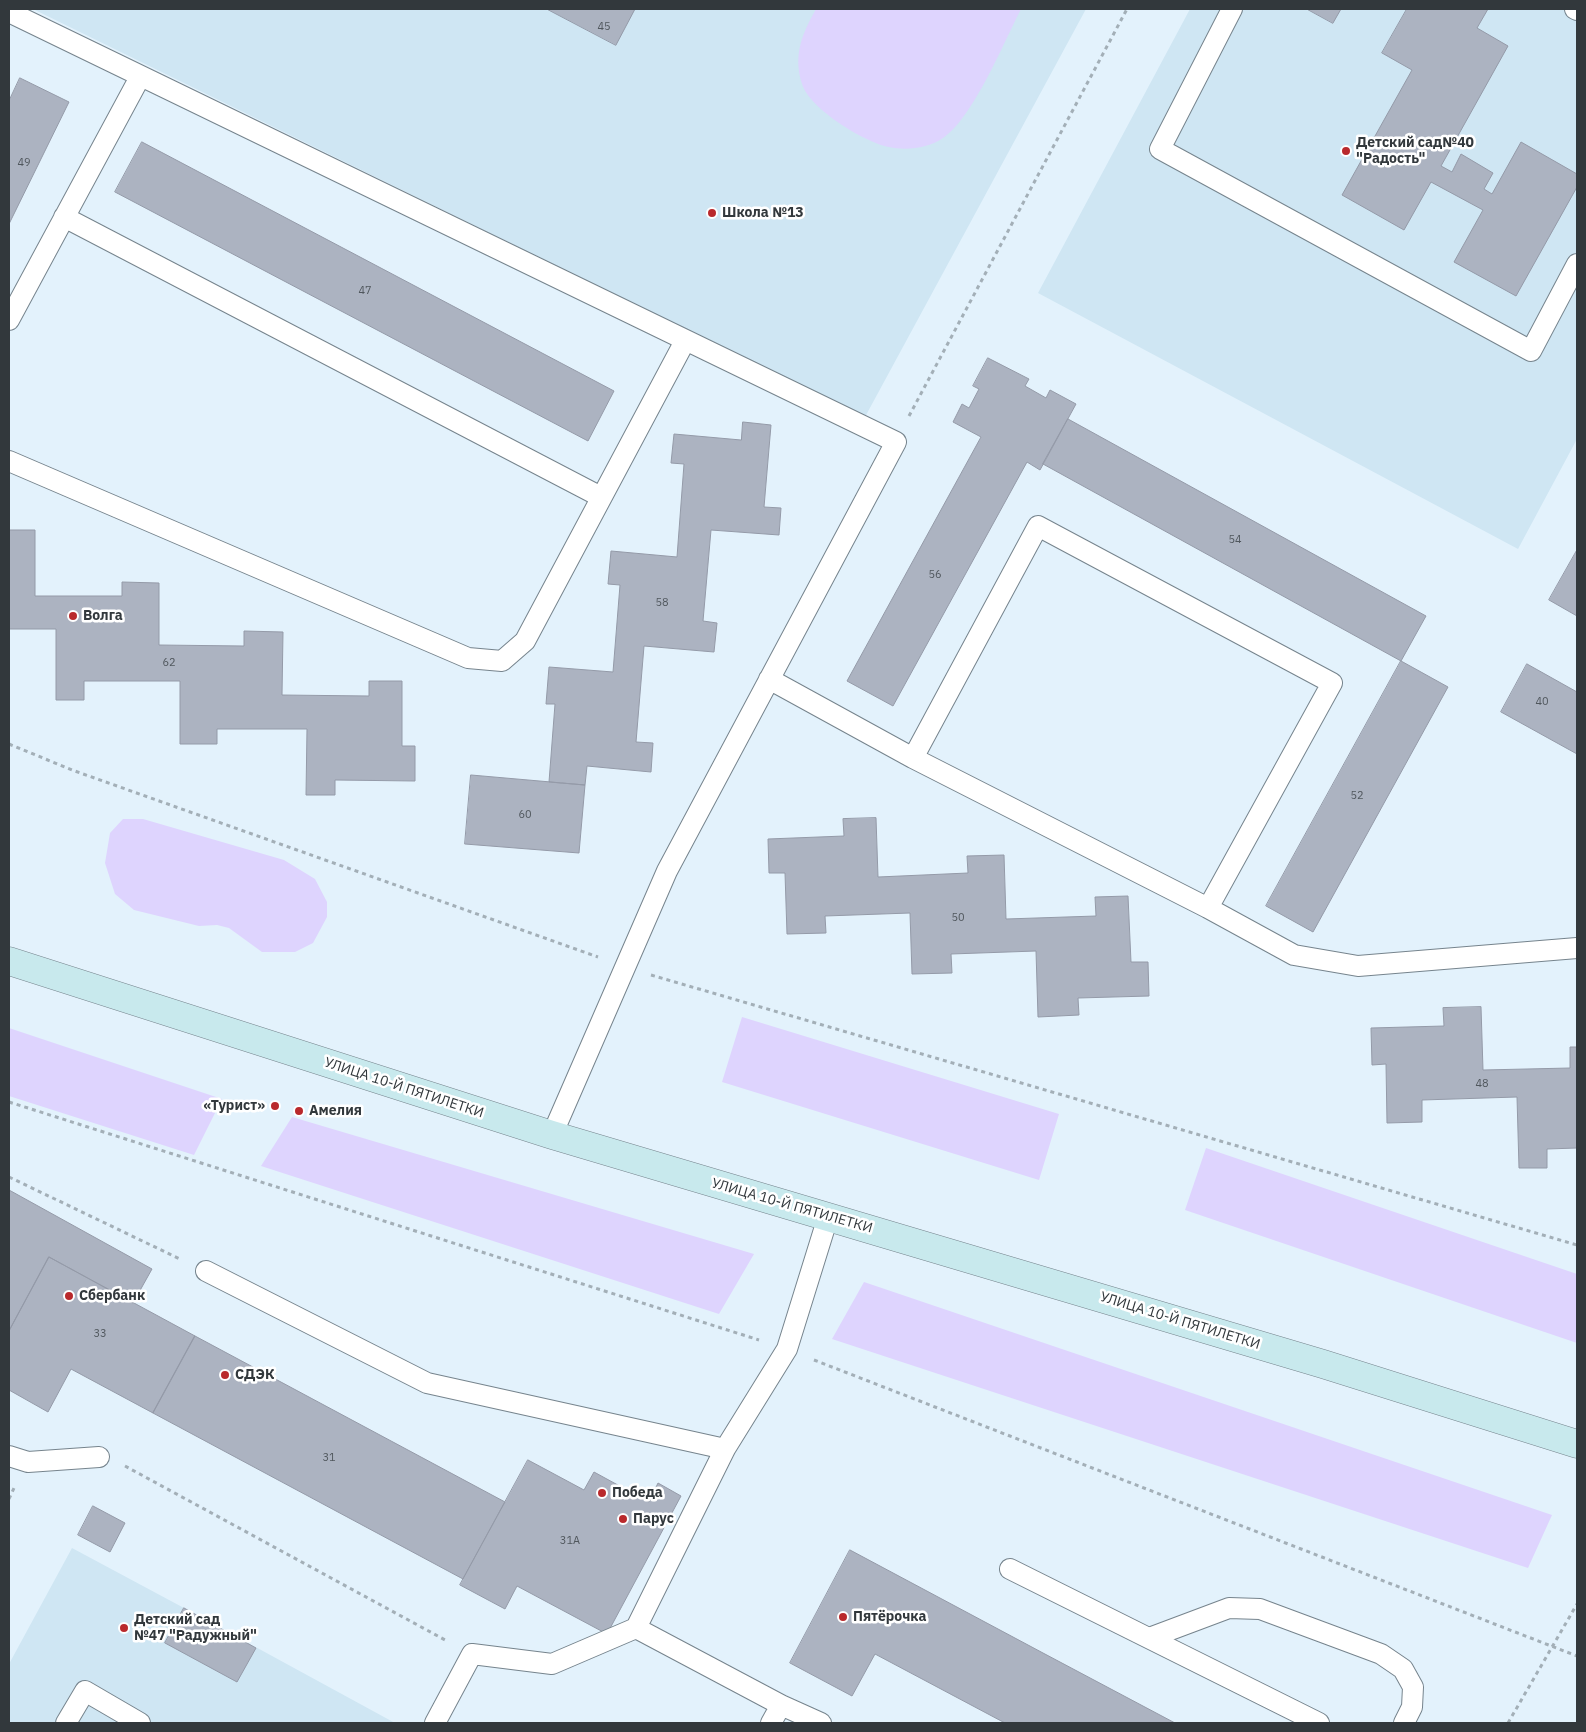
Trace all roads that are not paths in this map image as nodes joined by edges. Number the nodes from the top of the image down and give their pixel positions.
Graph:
1 (1232, 9) edge
2 (9, 12) edge
3 (140, 77) junction
4 (64, 217) junction
5 (1577, 264) edge
6 (9, 320) edge
7 (685, 341) junction
8 (9, 461) edge
9 (601, 497) junction
10 (769, 679) junction
11 (913, 758) junction
12 (1208, 908) junction
13 (1577, 948) edge
14 (9, 961) edge
15 (552, 1136) junction
16 (828, 1217) junction
17 (206, 1271) road end
18 (1577, 1444) edge
19 (725, 1449) junction
20 (9, 1456) edge
21 (99, 1457) road end
22 (1010, 1569) dead end
23 (636, 1628) junction
24 (1149, 1638) junction
25 (781, 1706) junction
26 (66, 1723) edge
27 (140, 1723) edge
28 (435, 1723) edge
29 (771, 1723) edge
30 (820, 1723) edge
31 (1319, 1723) edge
32 (1404, 1723) edge

1 - 5 lane
2 - 3 lane
3 - 4 lane
3 - 7 lane
4 - 6 lane
4 - 9 lane
7 - 9 lane
7 - 10 lane
8 - 9 lane
10 - 11 lane
10 - 15 lane
11 - 12 lane
11 - 12 lane
12 - 13 lane
14 - 15 main road, УЛИЦА 10-Й ПЯТИЛЕТКИ
15 - 16 main road, УЛИЦА 10-Й ПЯТИЛЕТКИ
16 - 18 main road, УЛИЦА 10-Й ПЯТИЛЕТКИ
16 - 19 lane
17 - 19 lane
19 - 23 lane
20 - 21 lane
22 - 24 lane
23 - 25 lane
23 - 28 lane
24 - 31 lane
24 - 32 lane
25 - 29 lane
25 - 30 lane
26 - 27 lane

